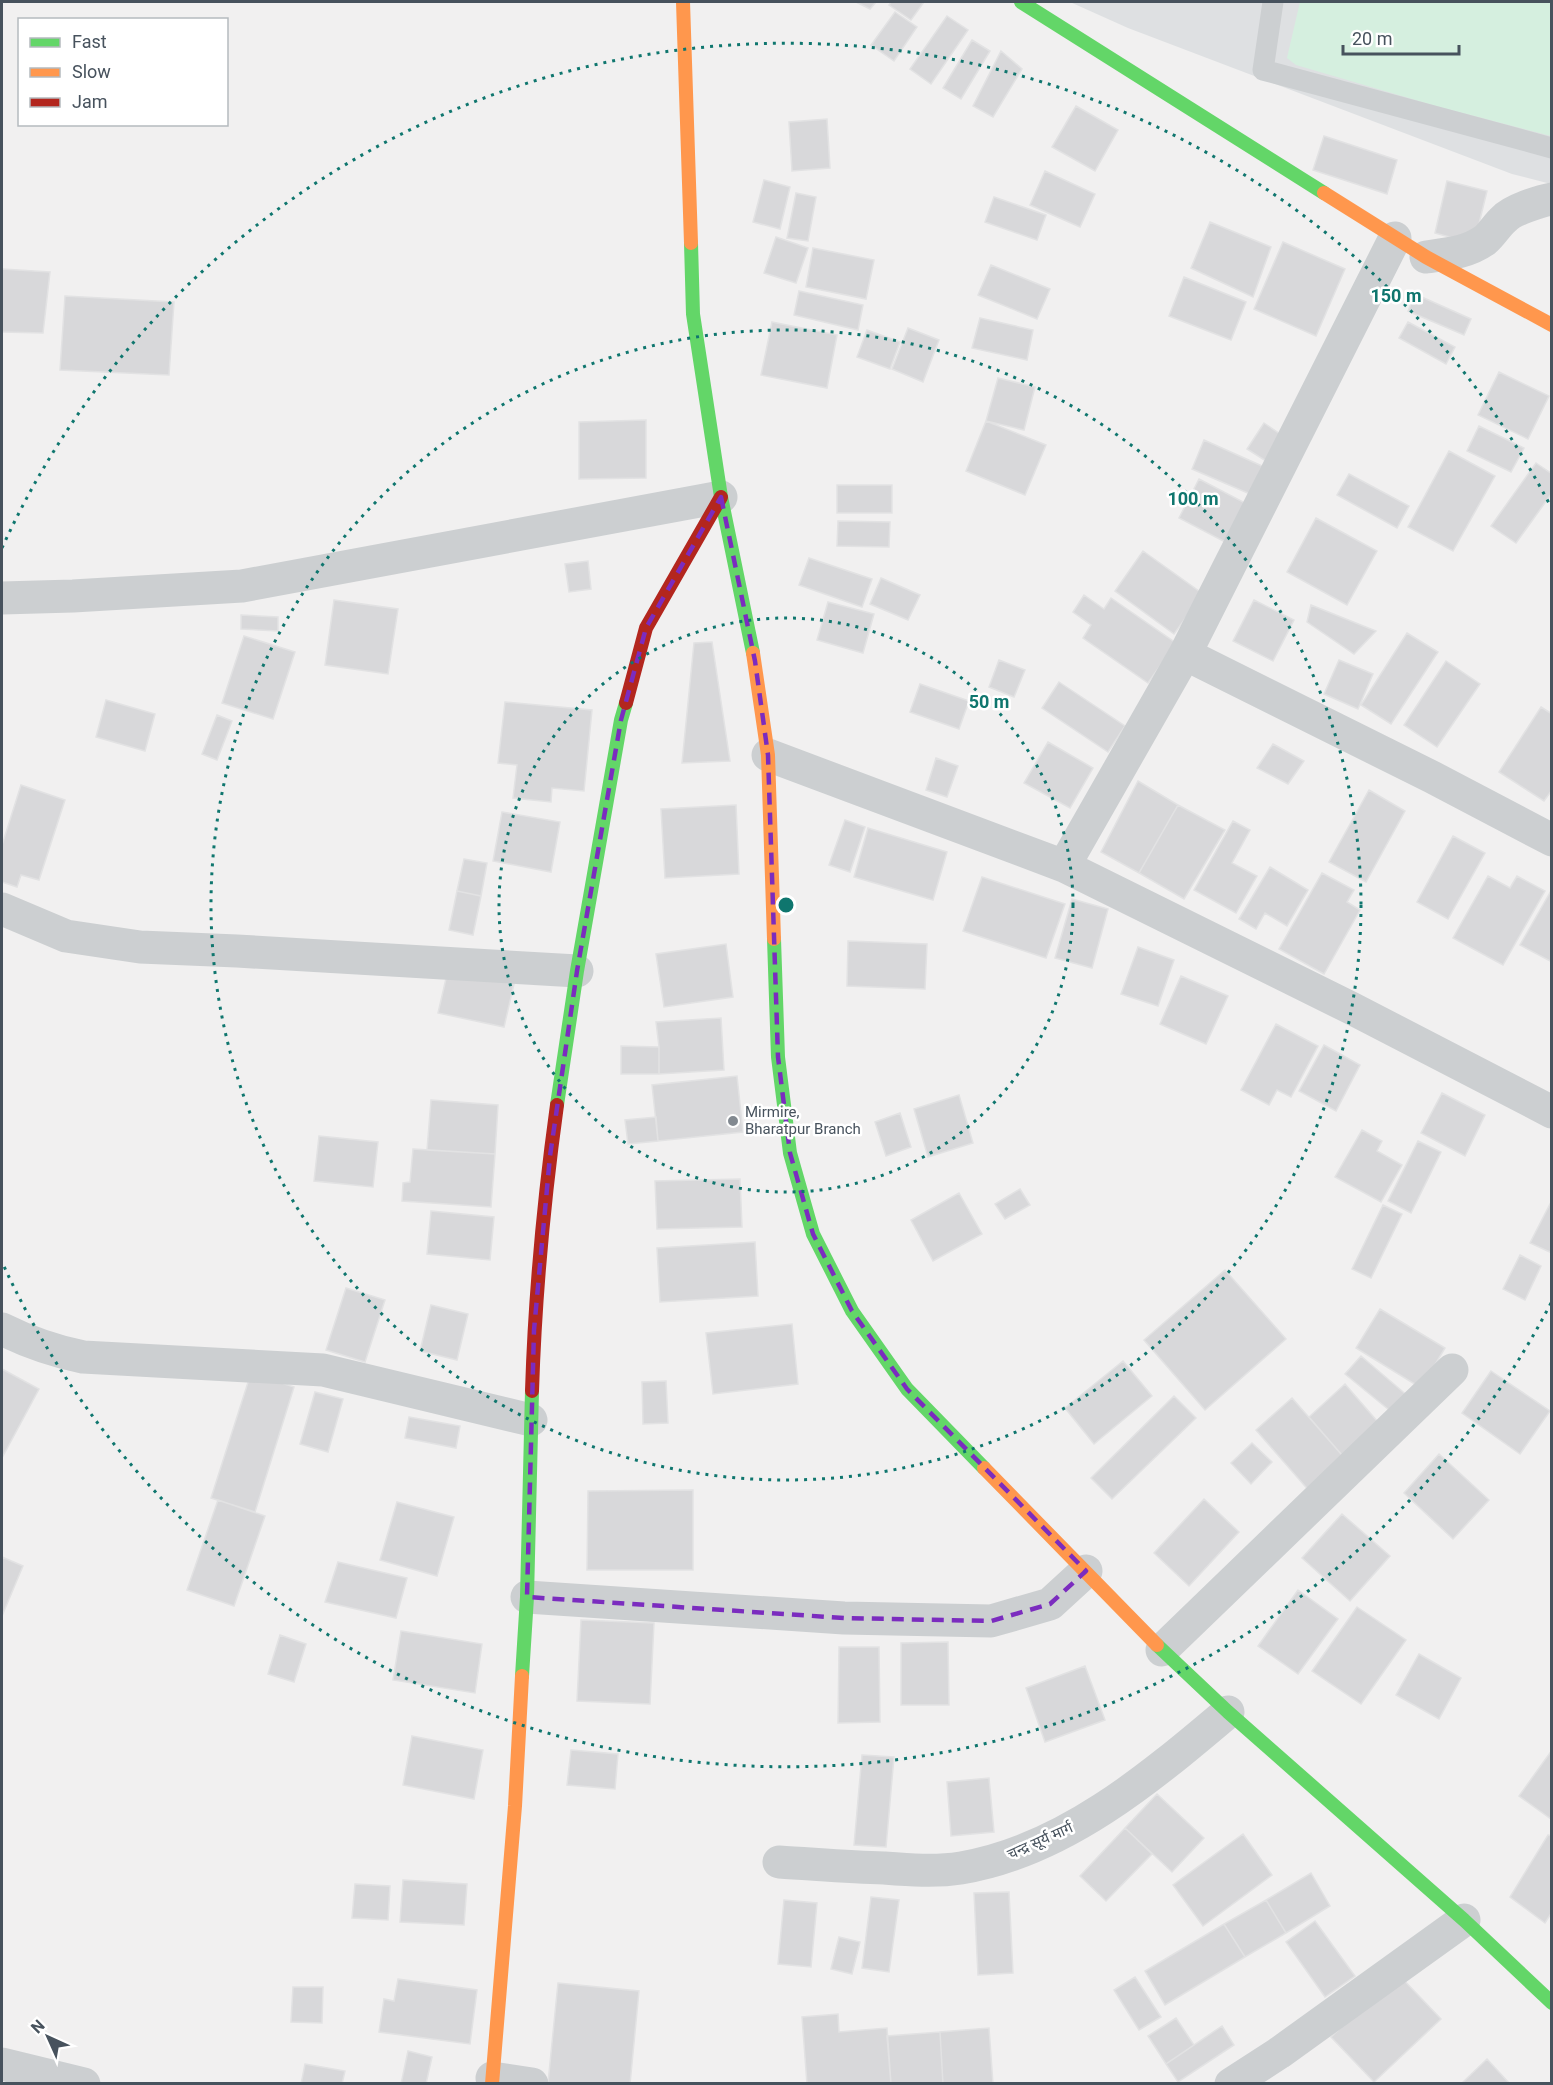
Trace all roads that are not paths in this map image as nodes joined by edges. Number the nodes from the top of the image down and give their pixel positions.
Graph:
1 (683, 2) edge
2 (1021, 2) edge
3 (1273, 2) edge
4 (1551, 148) edge
5 (1551, 199) edge
6 (1395, 238) junction
7 (1426, 257) junction
8 (1551, 325) edge
9 (721, 497) junction
10 (2, 598) edge
11 (1185, 654) junction
12 (768, 756) junction
13 (1551, 840) edge
14 (1065, 866) junction
15 (2, 909) edge
16 (577, 971) junction
17 (1551, 1112) edge
18 (2, 1329) edge
19 (1452, 1370) dead end
20 (531, 1420) junction
21 (1086, 1571) junction
22 (527, 1597) junction
23 (1162, 1650) junction
24 (1228, 1712) junction
25 (779, 1862) dead end
26 (1464, 1920) junction
27 (1551, 2003) edge
28 (2, 2064) edge
29 (67, 2081) edge
30 (492, 2081) edge
31 (532, 2084) edge
32 (1231, 2084) edge

1 - 9 main road
2 - 6 main road
3 - 4 lane
5 - 7 street
6 - 7 main road
6 - 11 street
7 - 8 main road
9 - 10 street
9 - 12 main road
9 - 16 main road
11 - 13 street
11 - 14 street
12 - 14 street
12 - 21 main road
14 - 17 street
15 - 16 street
16 - 20 main road
18 - 20 street
19 - 23 street
20 - 22 main road
21 - 22 street
21 - 23 main road
22 - 30 main road
23 - 24 main road
24 - 25 street, चन्द्र सूर्य मार्ग
24 - 26 main road
26 - 27 main road
26 - 32 street
28 - 29 street
30 - 31 street

